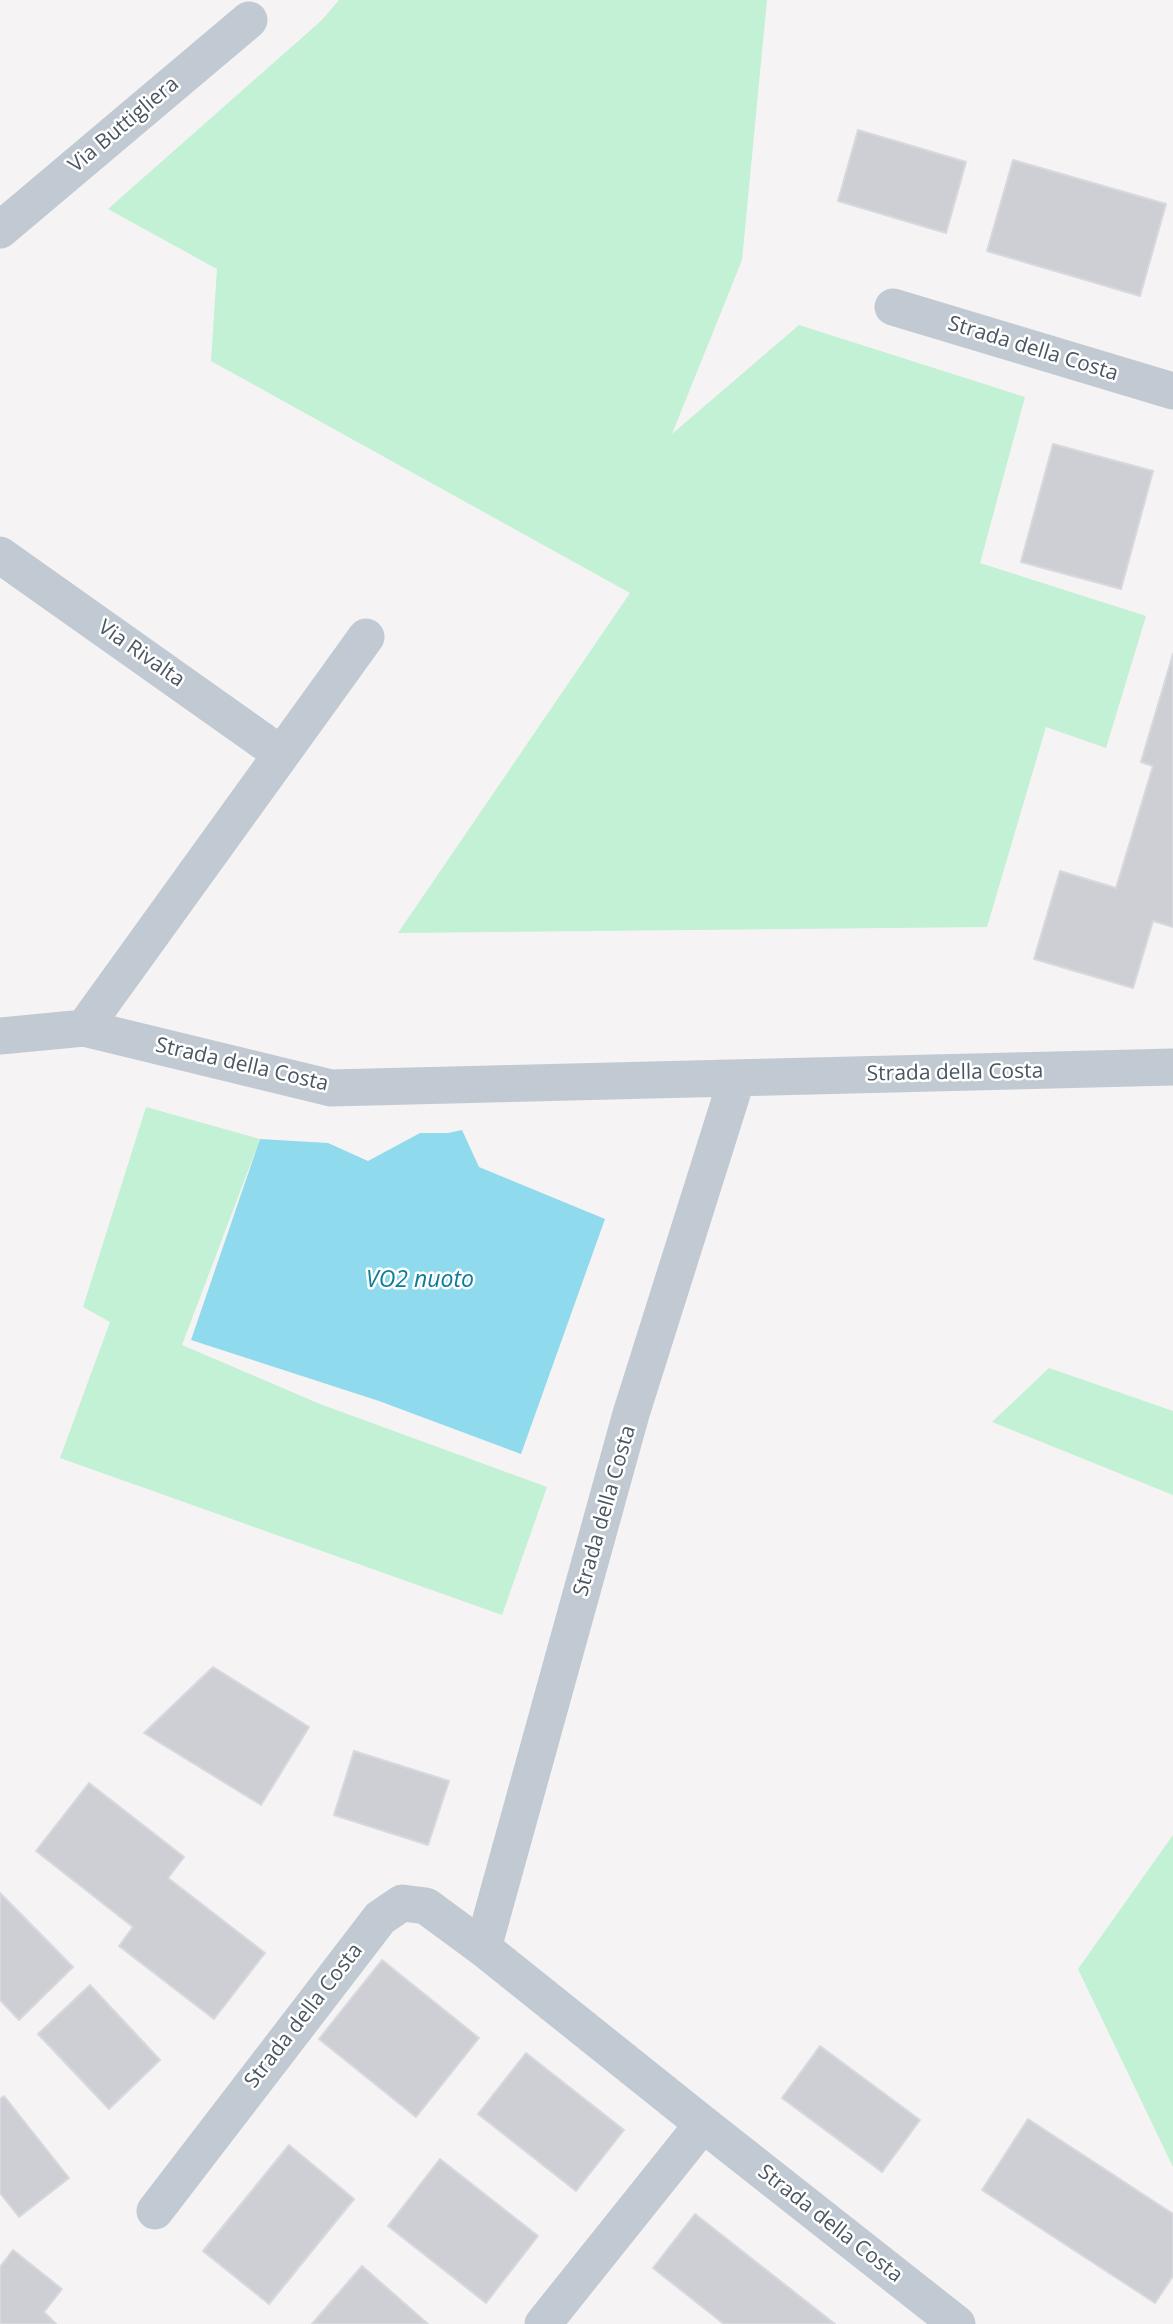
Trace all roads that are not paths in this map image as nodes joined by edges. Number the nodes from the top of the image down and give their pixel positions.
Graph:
1 (249, 20) dead end
2 (0, 230) edge
3 (893, 307) dead end
4 (1173, 391) edge
5 (0, 555) edge
6 (366, 637) dead end
7 (281, 754) junction
8 (84, 1028) junction
9 (0, 1037) edge
10 (1173, 1067) edge
11 (737, 1078) junction
12 (483, 1948) junction
13 (703, 2124) junction
14 (155, 2211) dead end
15 (542, 2324) edge
16 (957, 2324) edge

1 - 2 street, Via Buttigliera
3 - 4 street, Strada della Costa
5 - 7 street, Via Rivalta
6 - 7 street
7 - 8 street
8 - 9 street, Strada della Costa
8 - 11 street, Strada della Costa
10 - 11 street, Strada della Costa
11 - 12 street, Strada della Costa
12 - 13 street, Strada della Costa
12 - 14 street, Strada della Costa
13 - 15 street
13 - 16 street, Strada della Costa

